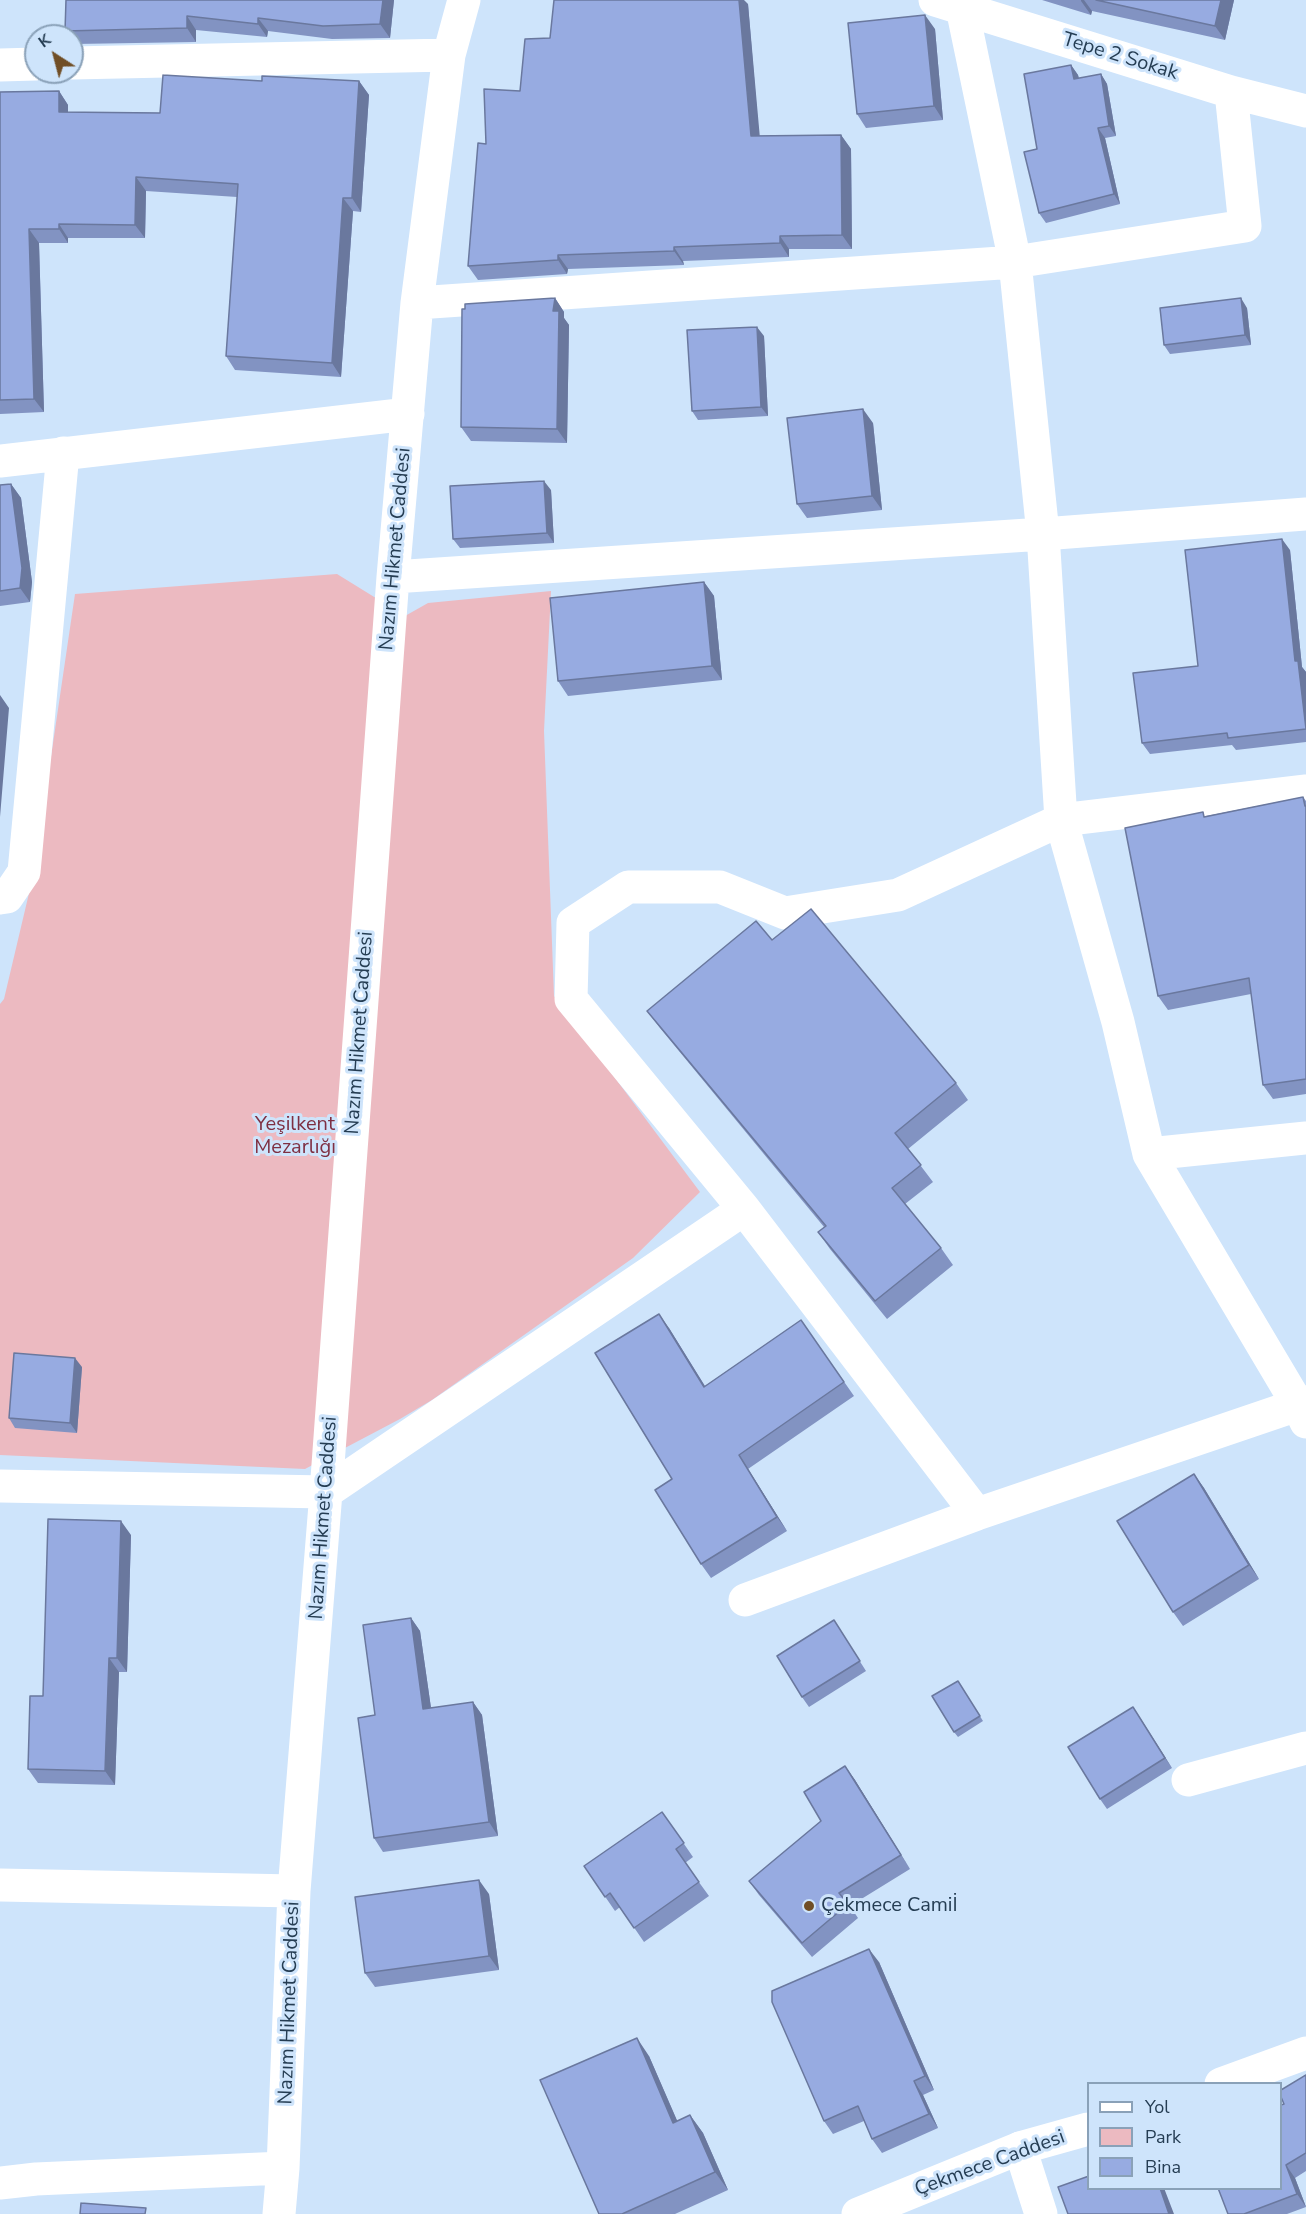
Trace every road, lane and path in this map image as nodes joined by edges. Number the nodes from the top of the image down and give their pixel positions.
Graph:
1 (464, 0) edge
2 (948, 4) edge
3 (449, 55) junction
4 (84, 63) edge
5 (24, 64) edge
6 (0, 65) edge
7 (1231, 92) junction
8 (1306, 111) edge
9 (1015, 262) junction
10 (417, 303) junction
11 (408, 414) junction
12 (63, 453) junction
13 (0, 461) edge
14 (1306, 514) edge
15 (1043, 534) junction
16 (393, 577) junction
17 (1306, 791) edge
18 (1061, 820) junction
19 (0, 898) edge
20 (1306, 1138) edge
21 (1149, 1154) junction
22 (744, 1209) junction
23 (1303, 1410) edge
24 (0, 1486) edge
25 (326, 1492) junction
26 (977, 1514) junction
27 (745, 1600) dead end
28 (1306, 1748) edge
29 (1188, 1780) dead end
30 (0, 1885) edge
31 (294, 1891) junction
32 (1306, 2053) edge
33 (1226, 2082) edge
34 (1087, 2130) edge
35 (1020, 2148) junction
36 (283, 2168) junction
37 (0, 2183) edge
38 (279, 2214) edge
39 (858, 2214) edge
40 (1041, 2214) edge

1 - 3 street, Nazım Hikmet Caddesi
2 - 7 street, Tepe 2 Sokak
2 - 9 street
3 - 4 street
3 - 10 street, Nazım Hikmet Caddesi
5 - 6 street
7 - 8 street, Tepe 2 Sokak
7 - 9 street
9 - 10 street
9 - 15 street
10 - 11 street, Nazım Hikmet Caddesi
11 - 12 street
11 - 16 street, Nazım Hikmet Caddesi
12 - 13 street
12 - 19 street
14 - 15 street
15 - 16 street
15 - 18 street
16 - 25 street, Nazım Hikmet Caddesi
17 - 18 street
18 - 21 street
18 - 22 street
20 - 21 street
21 - 23 street
22 - 25 street
22 - 26 street
23 - 26 street
24 - 25 street
25 - 31 street, Nazım Hikmet Caddesi
26 - 27 street
28 - 29 street
30 - 31 street
31 - 36 street, Nazım Hikmet Caddesi
32 - 33 street
34 - 35 street, Çekmece Caddesi
35 - 39 street, Çekmece Caddesi
35 - 40 street
36 - 37 street
36 - 38 street, Nazım Hikmet Caddesi

